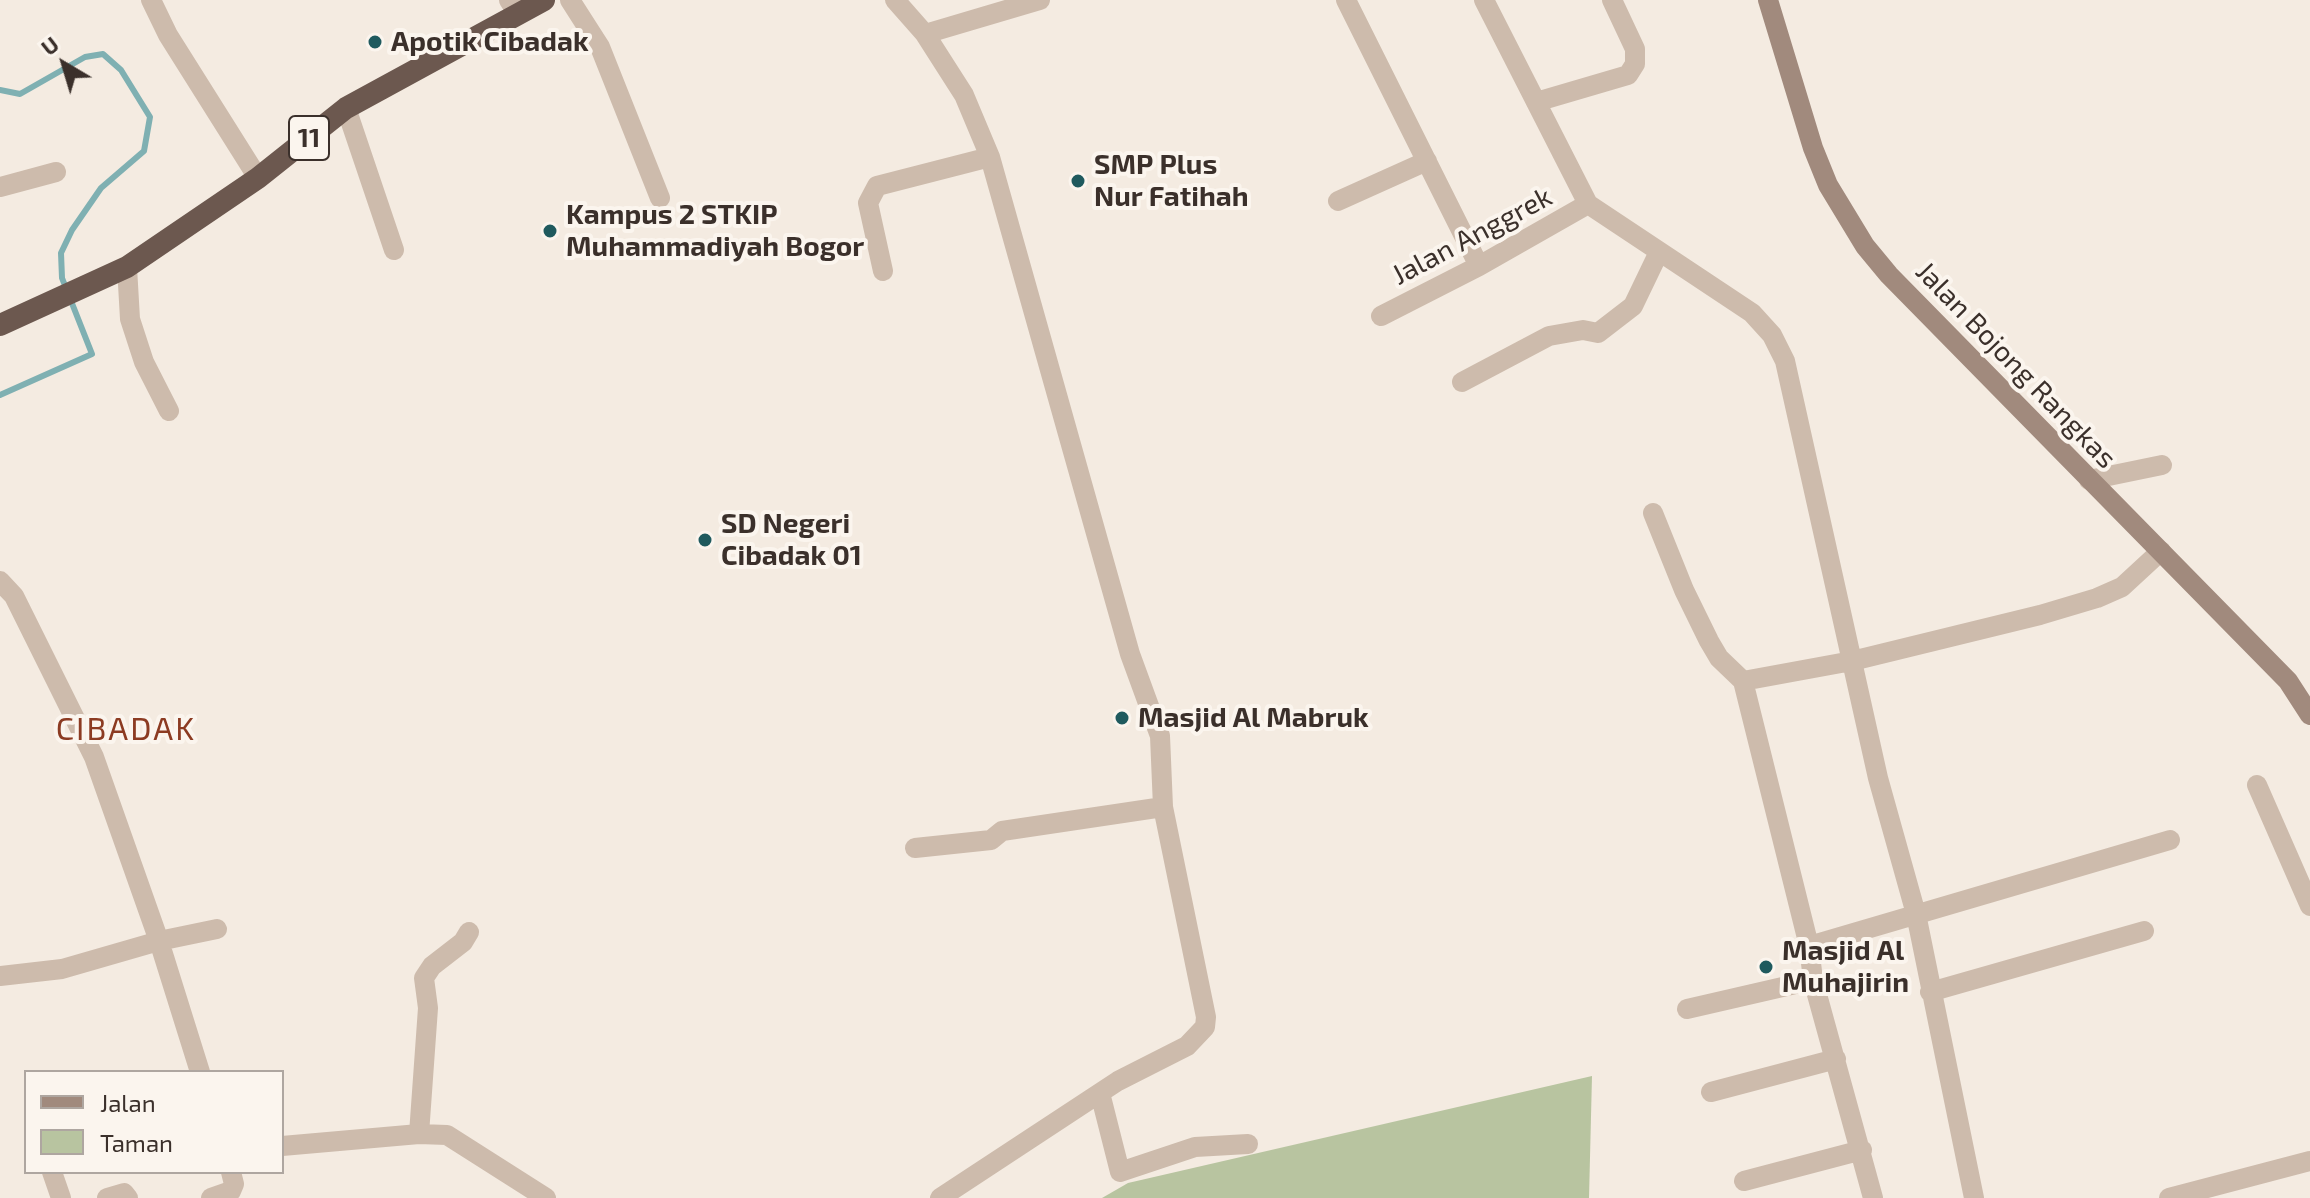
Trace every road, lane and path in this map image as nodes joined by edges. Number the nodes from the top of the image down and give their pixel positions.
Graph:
1 (151, 0) edge
2 (544, 0) edge
3 (570, 0) edge
4 (895, 0) edge
5 (1040, 0) edge
6 (1346, 0) edge
7 (1484, 0) edge
8 (1612, 0) edge
9 (1768, 0) edge
10 (514, 7) edge
11 (925, 34) junction
12 (1536, 102) junction
13 (346, 108) junction
14 (990, 157) junction
15 (1427, 161) junction
16 (56, 172) dead end
17 (258, 178) junction
18 (0, 187) edge
19 (660, 198) dead end
20 (1338, 201) dead end
21 (1588, 204) junction
22 (394, 250) dead end
23 (1658, 254) junction
24 (1479, 266) junction
25 (127, 267) junction
26 (883, 271) dead end
27 (1381, 316) dead end
28 (1, 321) edge
29 (1462, 382) dead end
30 (169, 411) dead end
31 (2162, 465) dead end
32 (2089, 480) junction
33 (1653, 513) dead end
34 (2161, 551) junction
35 (0, 581) edge
36 (1852, 661) junction
37 (1743, 681) junction
38 (2310, 715) edge
39 (2257, 785) dead end
40 (1163, 807) junction
41 (2170, 840) dead end
42 (915, 848) dead end
43 (2310, 906) edge
44 (1916, 914) junction
45 (217, 929) dead end
46 (2144, 931) dead end
47 (469, 932) dead end
48 (159, 941) junction
49 (1809, 946) junction
50 (0, 976) edge
51 (1813, 980) junction
52 (1930, 992) junction
53 (1687, 1009) dead end
54 (1836, 1059) junction
55 (199, 1070) edge
56 (1711, 1092) dead end
57 (1100, 1093) junction
58 (419, 1134) junction
59 (1248, 1144) dead end
60 (284, 1146) edge
61 (1862, 1150) junction
62 (2310, 1161) edge
63 (53, 1174) edge
64 (232, 1174) edge
65 (1744, 1181) dead end
66 (61, 1198) edge
67 (107, 1198) edge
68 (128, 1198) edge
69 (211, 1198) edge
70 (546, 1198) edge
71 (940, 1198) edge
72 (1873, 1198) edge
73 (1974, 1198) edge
74 (2169, 1198) edge

1 - 17 street
2 - 10 highway, 11
3 - 19 street
4 - 11 street
5 - 11 street
6 - 15 street
7 - 12 street
8 - 12 street
9 - 32 main road, Jalan Bojong Rangkas
10 - 13 highway, 11
11 - 14 street
12 - 21 street
13 - 17 highway, 11
13 - 22 street
14 - 26 street
14 - 40 street
15 - 20 street
15 - 24 street
16 - 18 street
17 - 25 highway, 11
21 - 23 street
21 - 24 street, Jalan Anggrek
23 - 29 street
23 - 36 street
24 - 27 street, Jalan Anggrek
25 - 28 highway, 11
25 - 30 street
31 - 32 street
32 - 34 main road, Jalan Bojong Rangkas
33 - 37 street
34 - 36 street
34 - 38 main road, Jalan Bojong Rangkas
35 - 48 street
36 - 37 street
36 - 44 street
37 - 49 street
39 - 43 street
40 - 42 street
40 - 57 street
41 - 44 street
44 - 49 street
44 - 52 street
45 - 48 street
46 - 52 street
47 - 58 street
48 - 50 street
48 - 55 street
49 - 51 street
51 - 53 street
51 - 54 street
52 - 73 street
54 - 56 street
54 - 61 street
57 - 59 street
57 - 71 street
58 - 60 street
58 - 70 street
61 - 65 street
61 - 72 street
62 - 74 street
63 - 66 street
64 - 69 street
67 - 68 street

